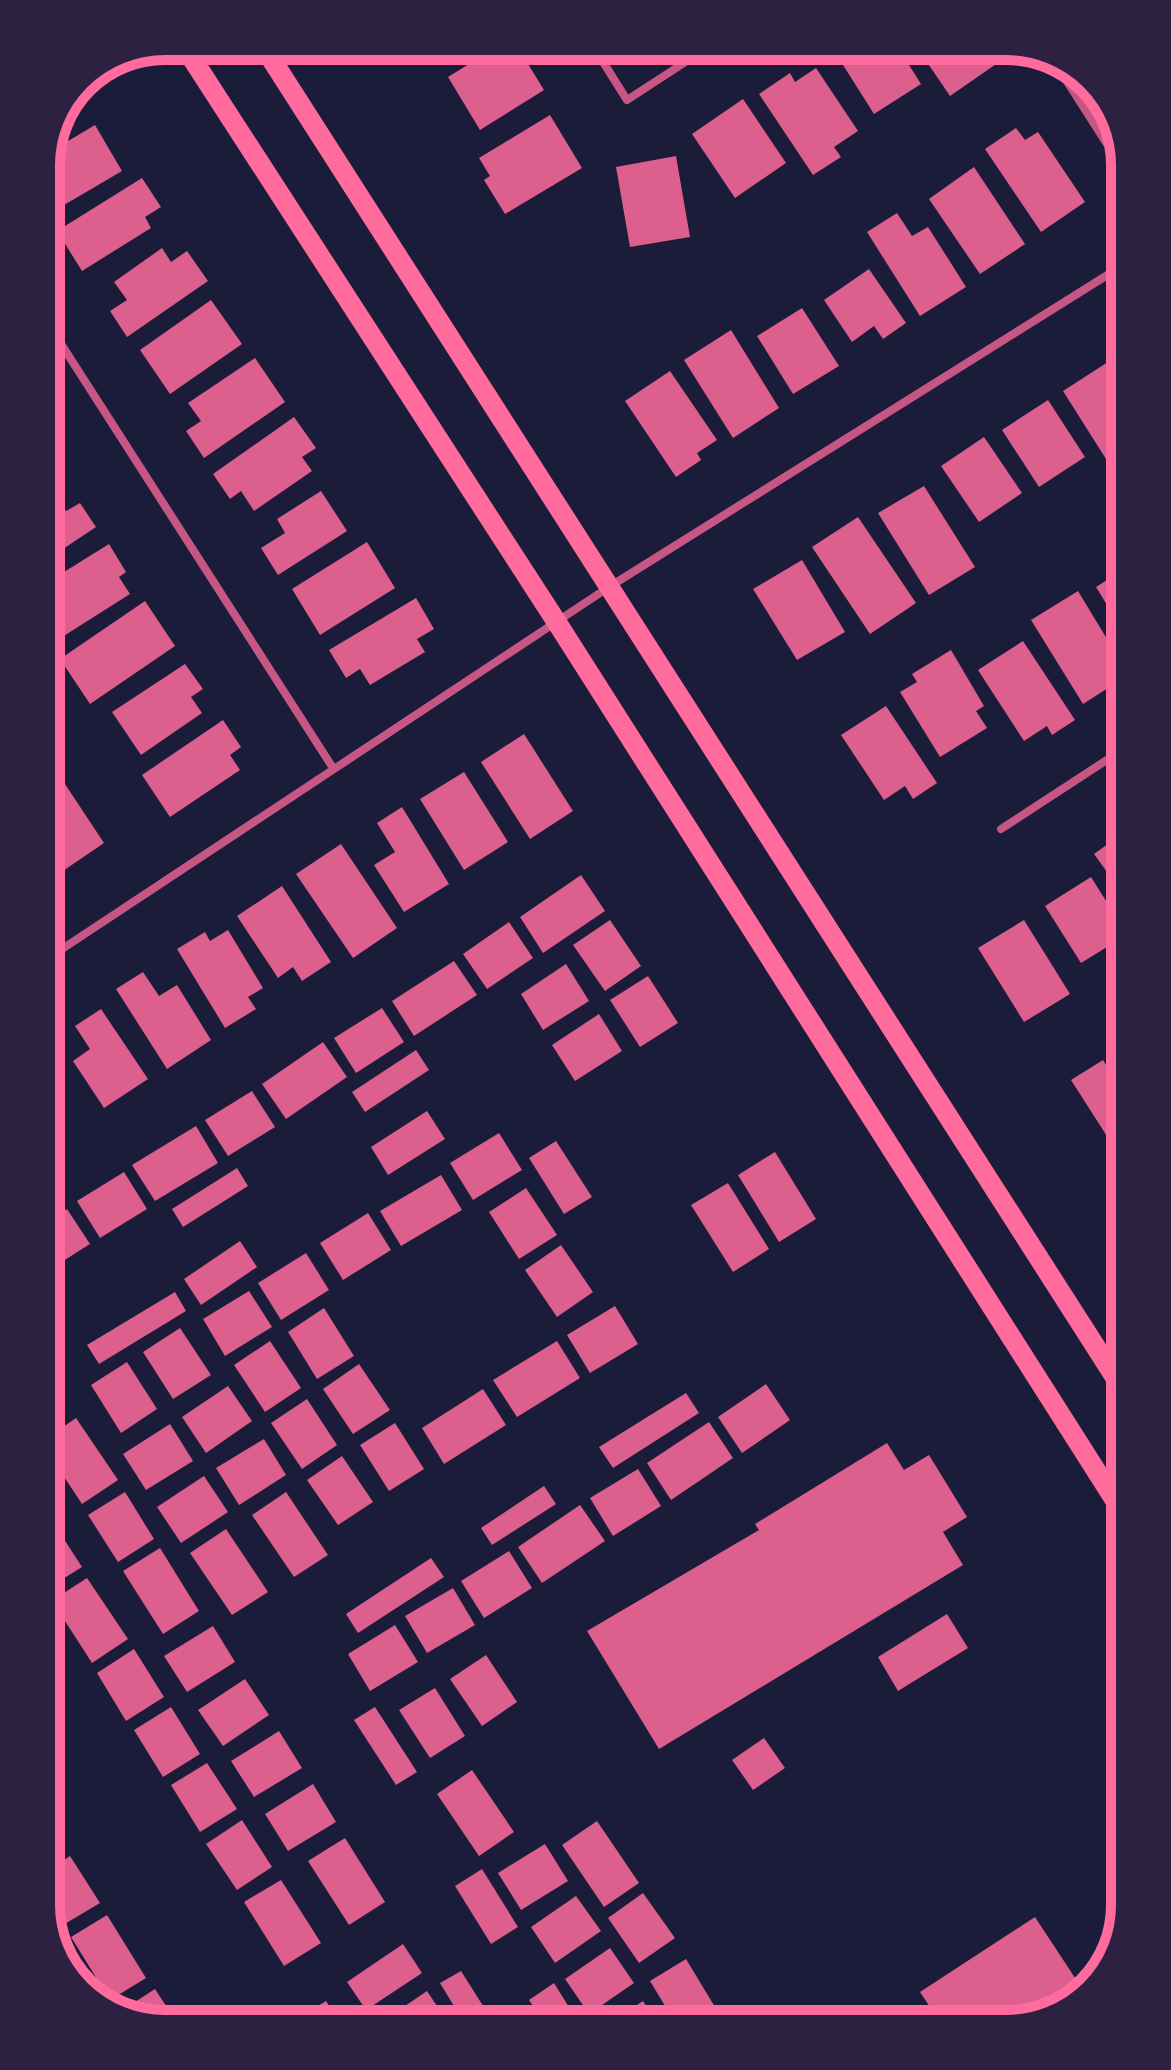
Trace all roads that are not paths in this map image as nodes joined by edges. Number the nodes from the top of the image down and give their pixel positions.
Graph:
1 (193, 60) edge
2 (272, 60) edge
3 (602, 60) edge
4 (688, 60) edge
5 (1066, 79) edge
6 (1109, 147) edge
7 (1111, 273) edge
8 (60, 342) edge
9 (609, 587) junction
10 (556, 621) junction
11 (1111, 757) edge
12 (333, 768) junction
13 (1001, 829) dead end
14 (60, 950) edge
15 (1111, 1371) edge
16 (1111, 1494) edge

1 - 10 main road
2 - 9 main road
3 - 4 street
5 - 6 street
7 - 9 street
8 - 12 street
9 - 10 street
9 - 15 main road
10 - 12 street
10 - 16 main road
11 - 13 street
12 - 14 street

